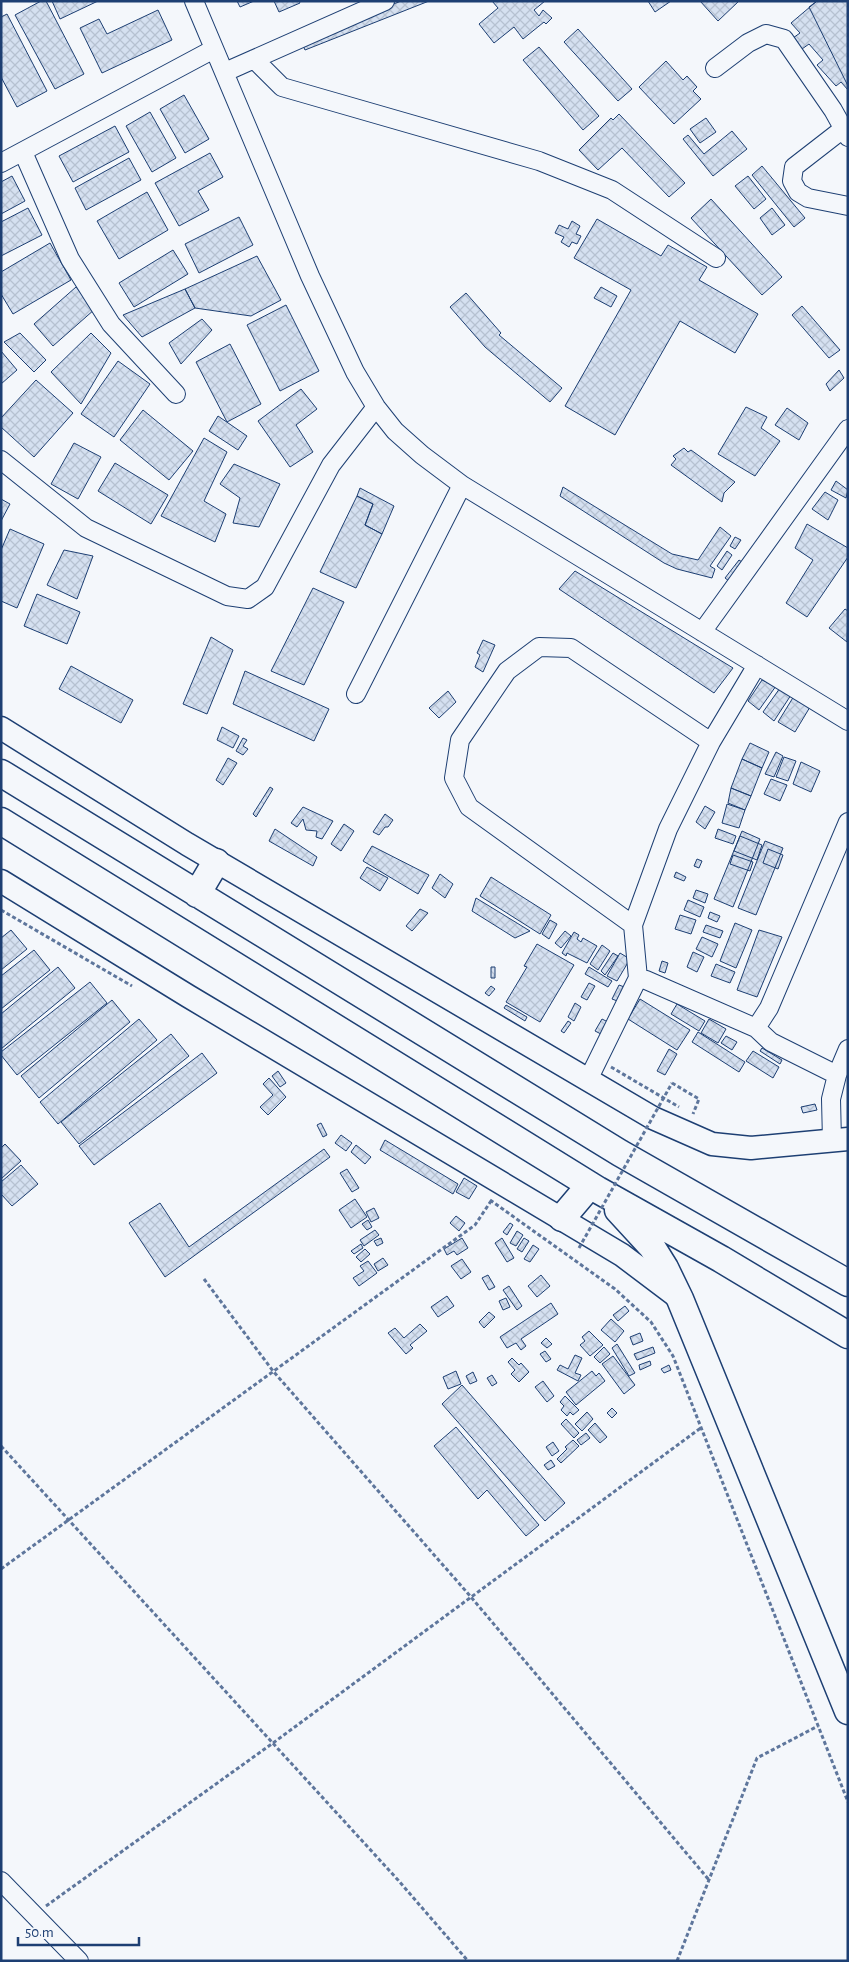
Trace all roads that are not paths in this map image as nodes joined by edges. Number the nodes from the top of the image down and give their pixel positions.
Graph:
1 (194, 1) edge
2 (385, 1) edge
3 (214, 50) junction
4 (254, 59) junction
5 (715, 68) dead end
6 (225, 72) junction
7 (845, 133) edge
8 (23, 152) junction
9 (1, 163) edge
10 (848, 206) edge
11 (716, 258) dead end
12 (176, 394) dead end
13 (376, 407) junction
14 (848, 429) edge
15 (1, 460) edge
16 (462, 485) junction
17 (702, 632) junction
18 (757, 665) junction
19 (356, 694) dead end
20 (848, 720) edge
21 (1, 728) edge
22 (711, 742) junction
23 (1, 773) edge
24 (1, 821) edge
25 (848, 822) edge
26 (216, 862) junction
27 (1, 880) edge
28 (197, 894) junction
29 (633, 925) junction
30 (638, 978) junction
31 (756, 1028) junction
32 (848, 1049) edge
33 (838, 1075) junction
34 (588, 1080) junction
35 (840, 1140) edge
36 (594, 1188) junction
37 (562, 1218) junction
38 (848, 1283) edge
39 (680, 1299) junction
40 (848, 1335) edge
41 (848, 1711) edge
42 (1, 1881) edge
43 (79, 1961) edge

1 - 3 street
2 - 4 street
3 - 6 street
3 - 8 street
4 - 6 street
4 - 11 street
5 - 7 street
6 - 13 street
7 - 10 street
8 - 9 street
8 - 12 street
13 - 15 street
13 - 16 street
14 - 17 street
16 - 17 street
16 - 19 street
17 - 18 street
18 - 20 street
18 - 22 street
21 - 26 main road
22 - 29 street
22 - 29 street
23 - 28 highway
24 - 36 highway
25 - 31 street
26 - 28 highway
26 - 34 main road
27 - 37 main road
28 - 38 highway
29 - 30 street
30 - 31 street
30 - 34 street
31 - 33 street
32 - 33 street
33 - 35 street
34 - 35 main road
36 - 37 highway
36 - 39 highway
36 - 40 highway
37 - 39 main road
39 - 41 highway
42 - 43 street

